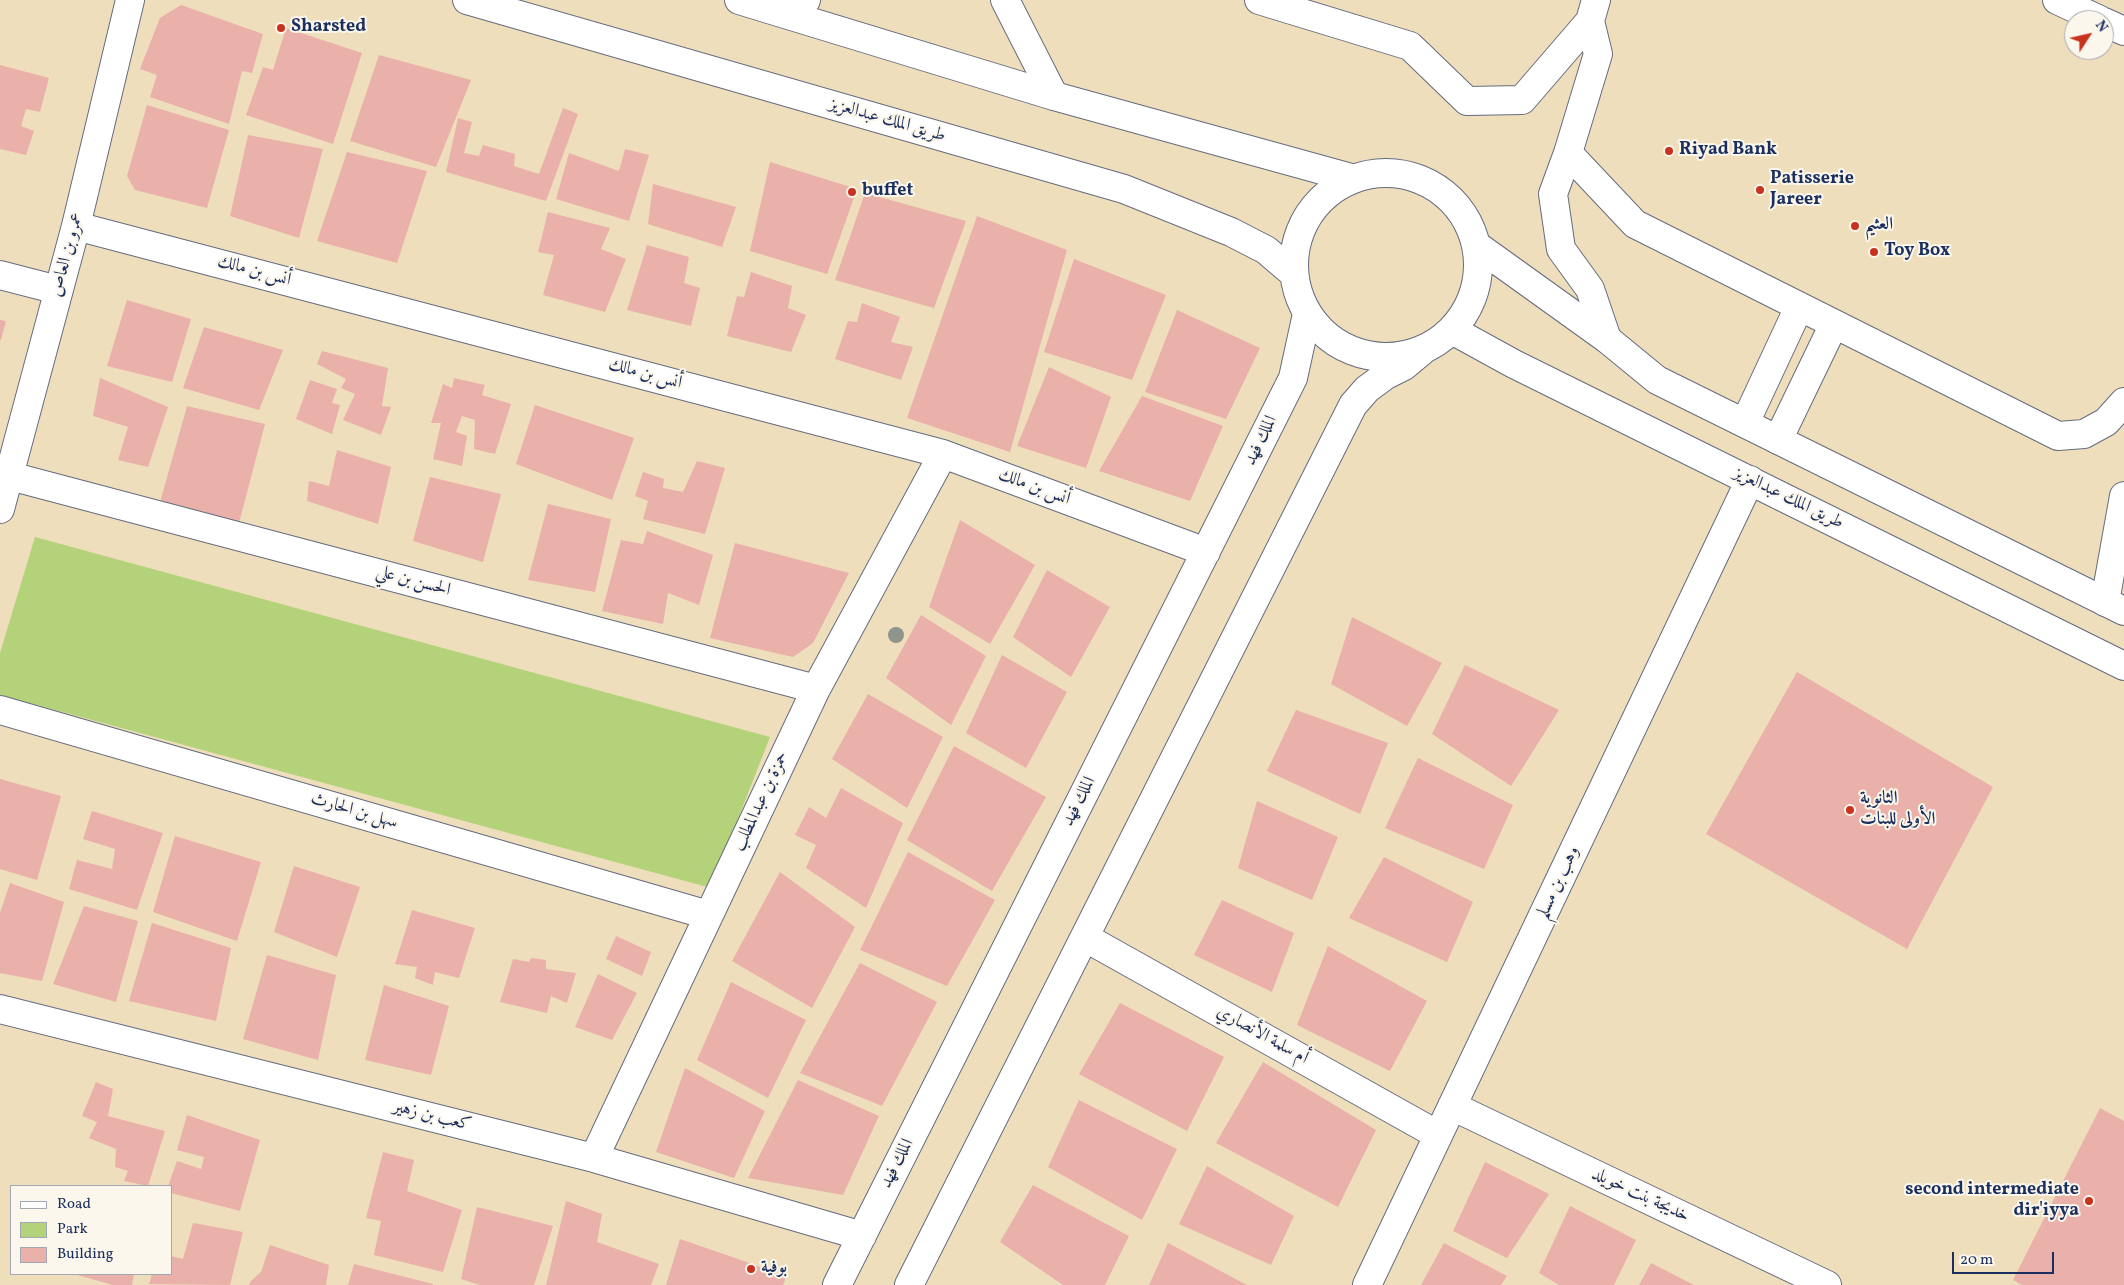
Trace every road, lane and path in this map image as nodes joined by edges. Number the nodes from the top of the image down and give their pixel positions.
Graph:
1 (130, 0) edge
2 (467, 0) edge
3 (739, 0) edge
4 (1005, 0) edge
5 (1259, 0) edge
6 (2057, 0) edge
7 (797, 7) edge
8 (2078, 10) edge
9 (1593, 11) edge
10 (1054, 96) junction
11 (1568, 152) junction
12 (1352, 178) junction
13 (76, 226) junction
14 (1476, 245) junction
15 (1293, 272) junction
16 (0, 275) edge
17 (58, 290) junction
18 (1799, 307) junction
19 (1307, 314) junction
20 (1834, 324) junction
21 (1452, 330) junction
22 (1607, 339) junction
23 (1422, 351) junction
24 (2124, 402) edge
25 (1745, 423) junction
26 (1778, 440) junction
27 (943, 454) junction
28 (10, 476) junction
29 (1750, 480) junction
30 (2124, 496) edge
31 (0, 509) edge
32 (1206, 552) junction
33 (2115, 607) edge
34 (2124, 666) edge
35 (816, 689) junction
36 (0, 710) edge
37 (708, 914) junction
38 (1086, 938) junction
39 (0, 1009) edge
40 (1452, 1106) junction
41 (1438, 1135) junction
42 (594, 1158) junction
43 (862, 1236) junction
44 (838, 1285) edge
45 (909, 1285) edge
46 (1367, 1285) edge
47 (1827, 1285) edge

1 - 13 street, عمرو بن العاص
2 - 15 street, طريق الملك عبدالعزيز
3 - 7 street
4 - 10 street
5 - 9 street
6 - 8 street
7 - 10 street
9 - 11 street
10 - 12 street
11 - 18 street
11 - 22 street
12 - 14 street
12 - 15 street
13 - 17 street, عمرو بن العاص
13 - 27 street, أنس بن مالك
14 - 21 street
14 - 22 street
15 - 19 street
16 - 17 street
17 - 28 street, عمرو بن العاص
18 - 20 street
18 - 25 street
19 - 23 street
19 - 32 street, الملك فهد
20 - 24 street
20 - 26 street
21 - 23 street
21 - 29 street, طريق الملك عبدالعزيز
22 - 25 street
23 - 38 street
25 - 26 street
26 - 33 street
27 - 32 street, أنس بن مالك
27 - 35 street, حمزة بن عبدالمطلب
28 - 31 street, عمرو بن العاص
28 - 35 street, الحسن بن علي
29 - 34 street, طريق الملك عبدالعزيز
29 - 40 street, وهب بن مسلم
30 - 33 street
32 - 43 street, الملك فهد
35 - 37 street, حمزة بن عبدالمطلب
36 - 37 street, سهل بن الحارث
37 - 42 street, حمزة بن عبدالمطلب
38 - 41 street, أم سلمة الأنصاري
38 - 45 street
39 - 42 street, كعب بن زهير
40 - 41 street, وهب بن مسلم
40 - 47 street, خديجة بنت خويلد
41 - 46 street, وهب بن مسلم
42 - 43 street, كعب بن زهير
43 - 44 street, الملك فهد

